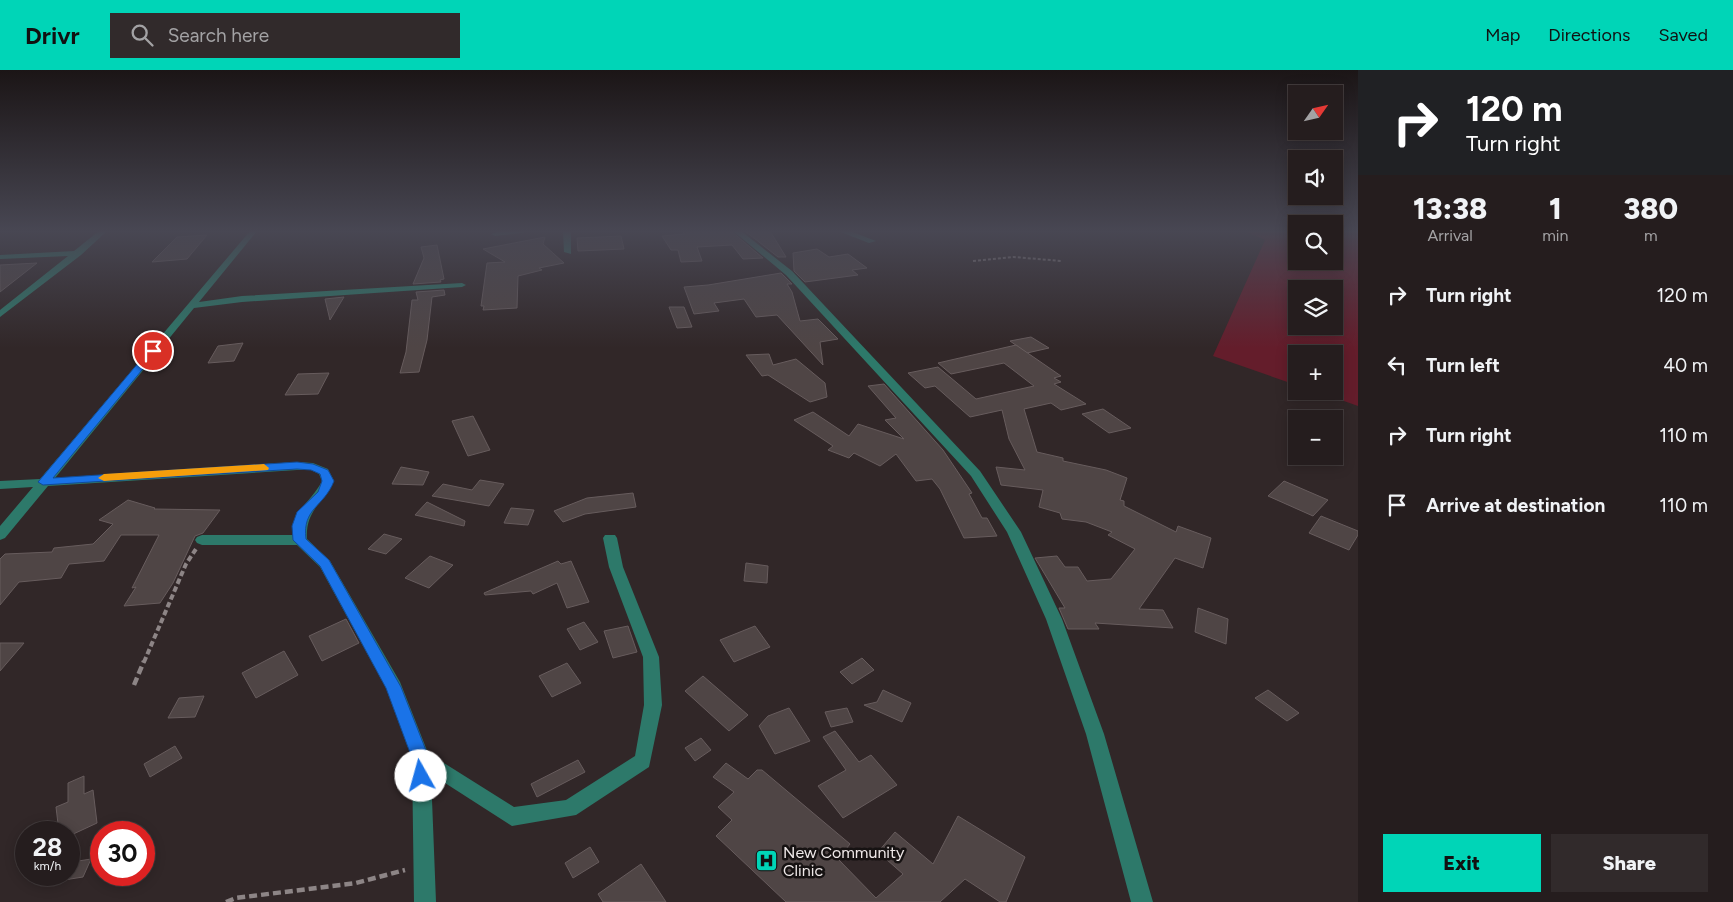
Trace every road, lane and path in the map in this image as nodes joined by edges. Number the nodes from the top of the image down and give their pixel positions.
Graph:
1 (56, 270) edge
2 (221, 270) edge
3 (785, 270) edge
4 (462, 285) dead end
5 (191, 306) junction
6 (2, 311) edge
7 (43, 482) junction
8 (0, 485) edge
9 (0, 535) edge
10 (610, 538) dead end
11 (202, 540) joint
12 (300, 540) junction
13 (134, 685) dead end
14 (421, 758) junction
15 (423, 866) junction
16 (226, 902) edge
17 (425, 902) edge
18 (1142, 902) edge

1 - 6 street
2 - 5 street
3 - 18 street
4 - 5 street
5 - 7 street
7 - 8 street
7 - 9 street
7 - 12 street
10 - 14 street
11 - 12 street
11 - 13 path
12 - 14 street
14 - 15 street
15 - 16 path
15 - 17 street

